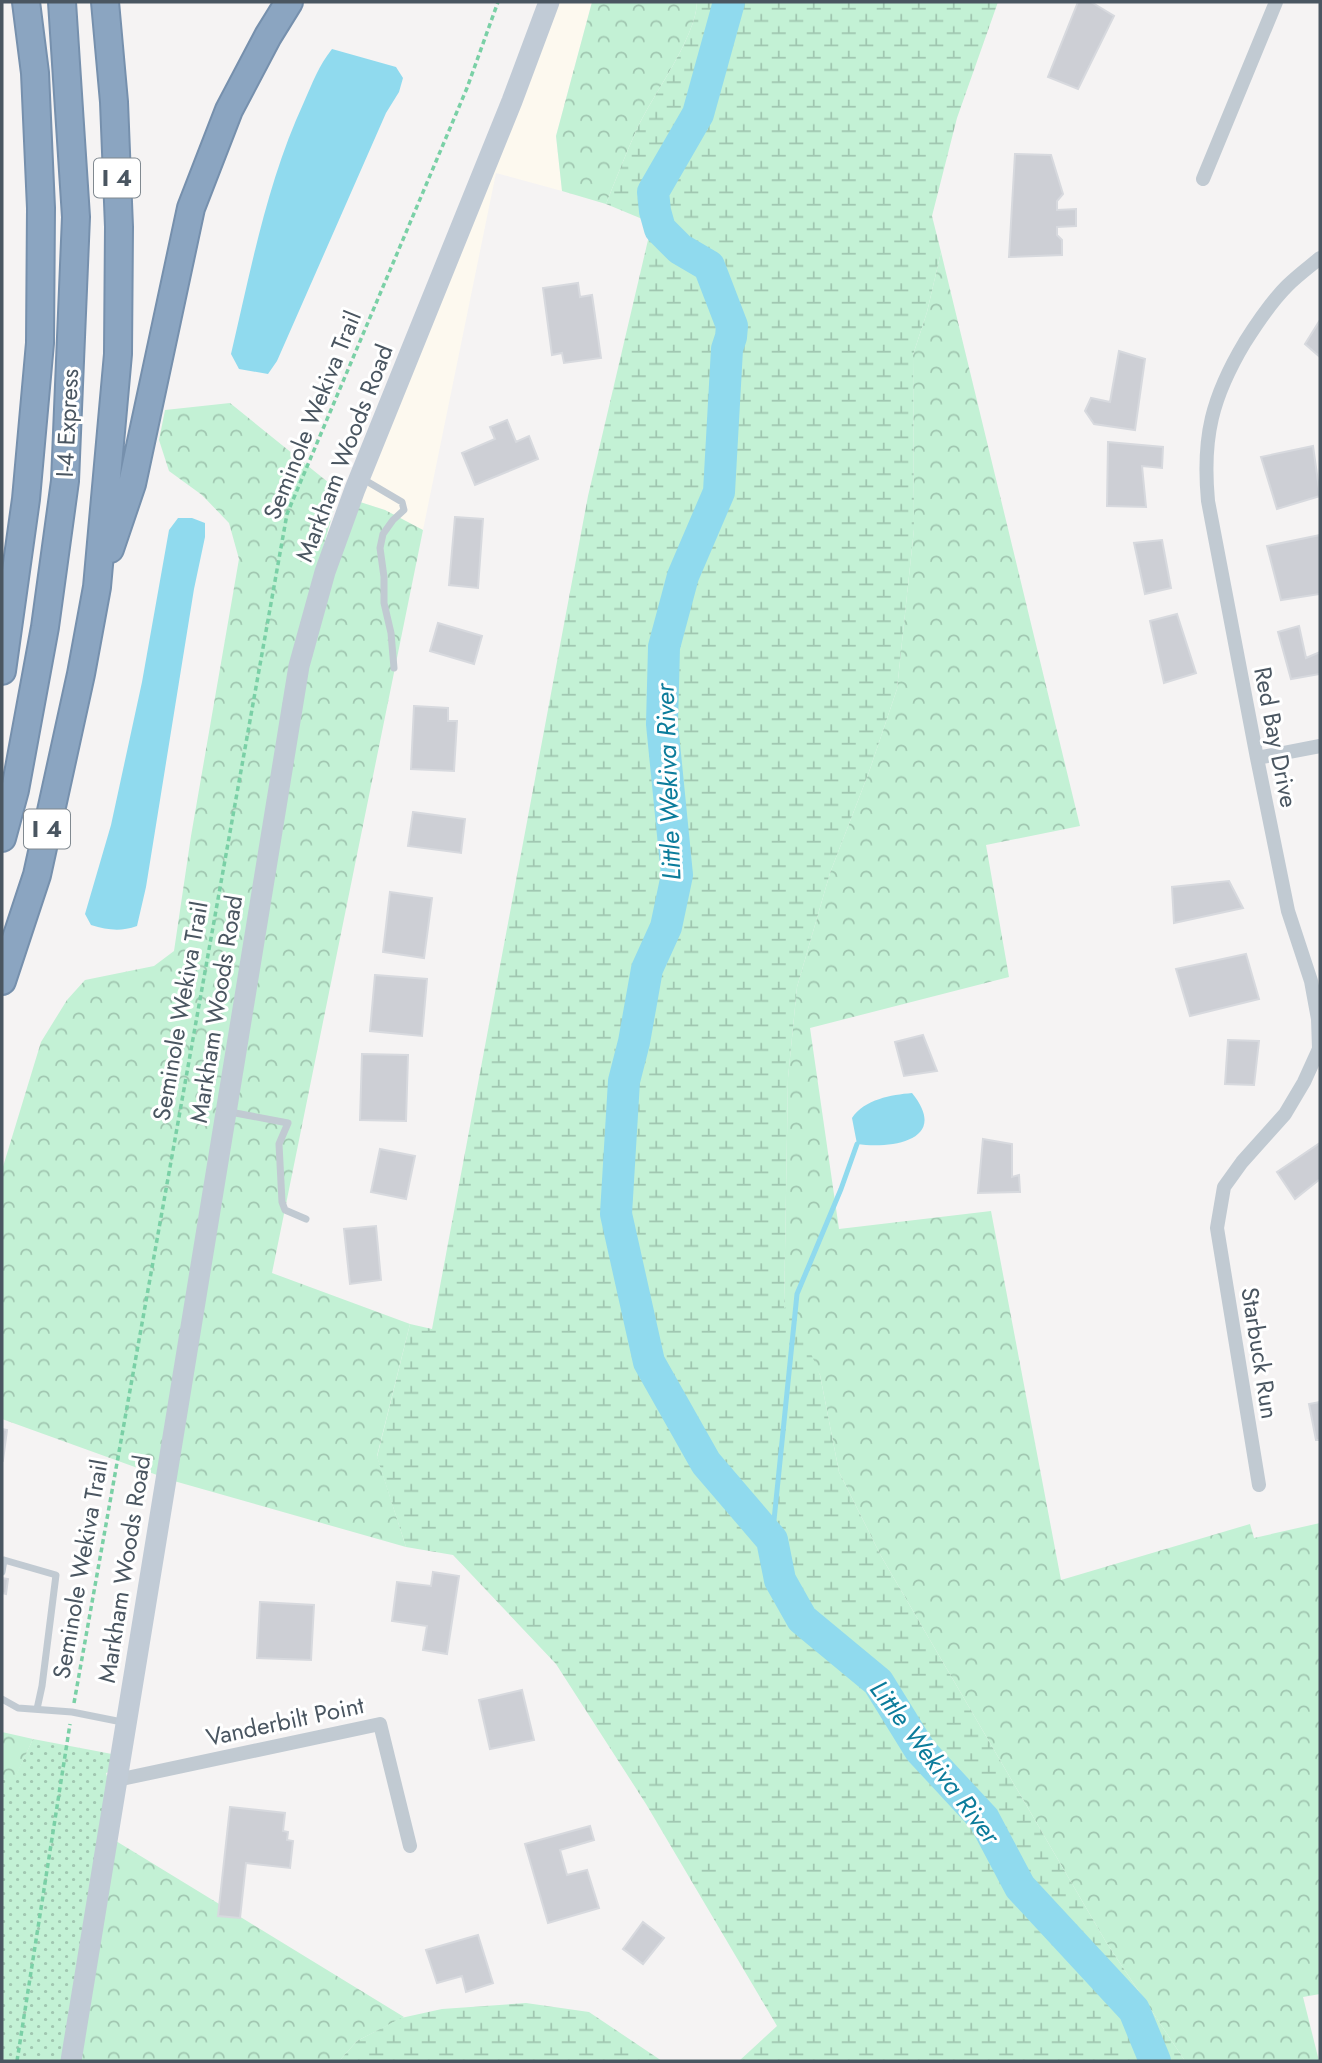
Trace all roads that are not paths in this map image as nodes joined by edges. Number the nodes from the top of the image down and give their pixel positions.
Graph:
1 (26, 2) edge
2 (62, 2) edge
3 (105, 2) edge
4 (289, 2) edge
5 (549, 2) edge
6 (1276, 2) edge
7 (1203, 179) dead end
8 (1320, 258) edge
9 (360, 477) junction
10 (97, 587) junction
11 (394, 668) dead end
12 (2, 671) edge
13 (1320, 746) edge
14 (1257, 758) junction
15 (2, 838) edge
16 (2, 981) edge
17 (1319, 1049) edge
18 (226, 1111) junction
19 (306, 1219) dead end
20 (1217, 1228) joint
21 (1259, 1485) dead end
22 (2, 1572) edge
23 (2, 1699) edge
24 (37, 1709) junction
25 (127, 1723) junction
26 (117, 1780) junction
27 (410, 1846) dead end
28 (71, 2061) edge

1 - 12 highway, I-4 Express
2 - 15 highway, I-4 Express
3 - 10 highway, I 4
4 - 10 highway
5 - 9 main road, Markham Woods Road
6 - 7 street
8 - 14 street, Red Bay Drive
9 - 11 lane
9 - 18 main road, Markham Woods Road
10 - 16 highway, I 4
13 - 14 street
14 - 17 street, Red Bay Drive
17 - 20 street, Red Bay Drive
18 - 19 lane
18 - 25 main road, Markham Woods Road
20 - 21 street, Starbuck Run
22 - 24 lane
23 - 24 lane
24 - 25 lane
25 - 26 main road, Markham Woods Road
26 - 27 street, Vanderbilt Point
26 - 28 main road, Markham Woods Road

